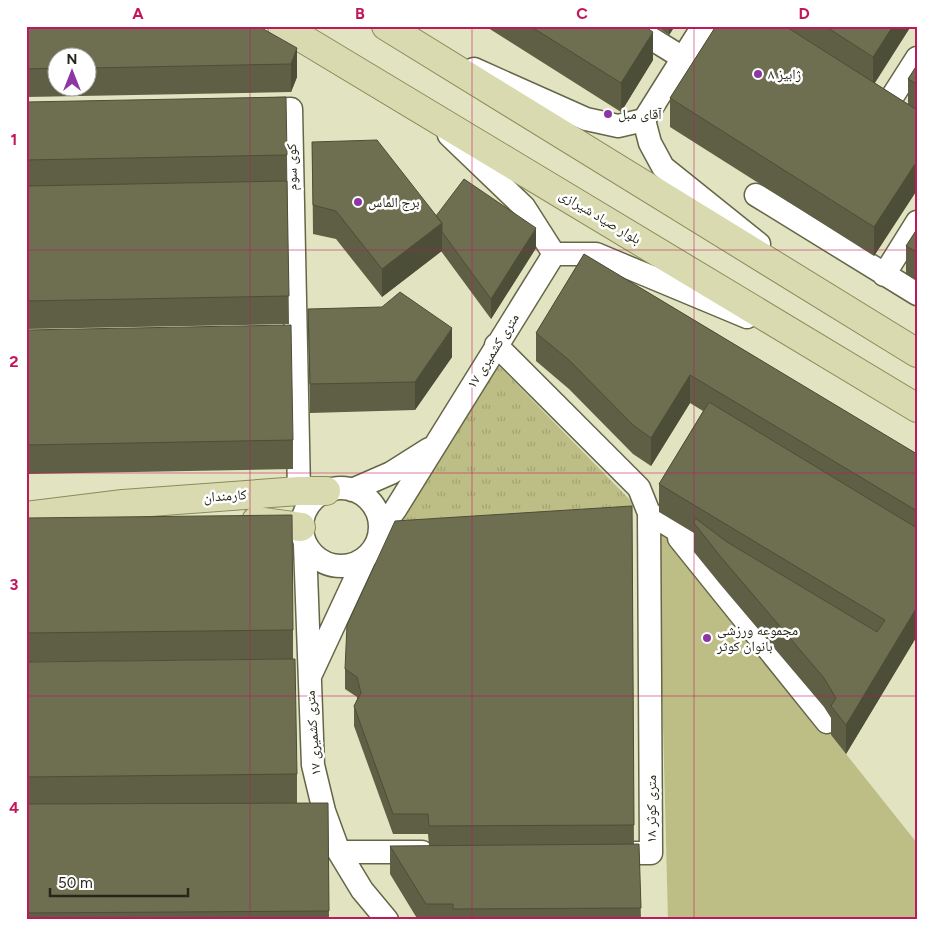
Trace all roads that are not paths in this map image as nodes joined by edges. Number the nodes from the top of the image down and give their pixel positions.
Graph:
1 (282, 26) edge
2 (631, 26) edge
3 (703, 26) edge
4 (397, 33) edge
5 (683, 58) junction
6 (917, 58) edge
7 (887, 104) edge
8 (232, 111) edge
9 (427, 113) junction
10 (644, 120) junction
11 (756, 195) dead end
12 (917, 222) edge
13 (554, 254) junction
14 (884, 275) junction
15 (917, 294) edge
16 (822, 295) junction
17 (805, 341) junction
18 (496, 345) junction
19 (917, 353) edge
20 (917, 408) edge
21 (432, 448) junction
22 (665, 488) edge
23 (339, 490) junction
24 (299, 491) junction
25 (123, 504) junction
26 (640, 514) junction
27 (26, 516) edge
28 (669, 525) junction
29 (386, 535) junction
30 (303, 536) junction
31 (365, 558) junction
32 (735, 566) edge
33 (300, 677) junction
34 (828, 722) dead end
35 (340, 852) junction
36 (446, 852) edge
37 (592, 853) edge
38 (387, 920) edge

1 - 9 main road, بلوار صیاد شیرازی
2 - 5 street
3 - 5 street
4 - 10 street
4 - 16 main road
5 - 10 street
6 - 7 street
8 - 24 street, کوی سوم
9 - 13 street
9 - 17 main road, بلوار صیاد شیرازی
10 - 16 street
11 - 14 street
12 - 14 street
13 - 17 street
13 - 18 street, ۱۷ متری کشمیری
14 - 15 street
16 - 19 main road
17 - 20 main road, بلوار صیاد شیرازی
18 - 21 street, ۱۷ متری کشمیری
18 - 26 street
21 - 23 street
21 - 29 street, ۱۷ متری کشمیری
22 - 26 street
23 - 24 main road, کارمندان
23 - 29 street
23 - 30 street
24 - 25 main road, کارمندان
25 - 27 main road, کارمندان
25 - 30 main road, کارمندان
26 - 28 street
26 - 37 street, ۱۸ متری کوثر
28 - 32 street
28 - 34 street
29 - 31 street
30 - 31 street
30 - 33 street, ۱۷ متری کشمیری
31 - 33 street
33 - 35 street, ۱۷ متری کشمیری
35 - 36 street
35 - 38 street, ۱۷ متری کشمیری

